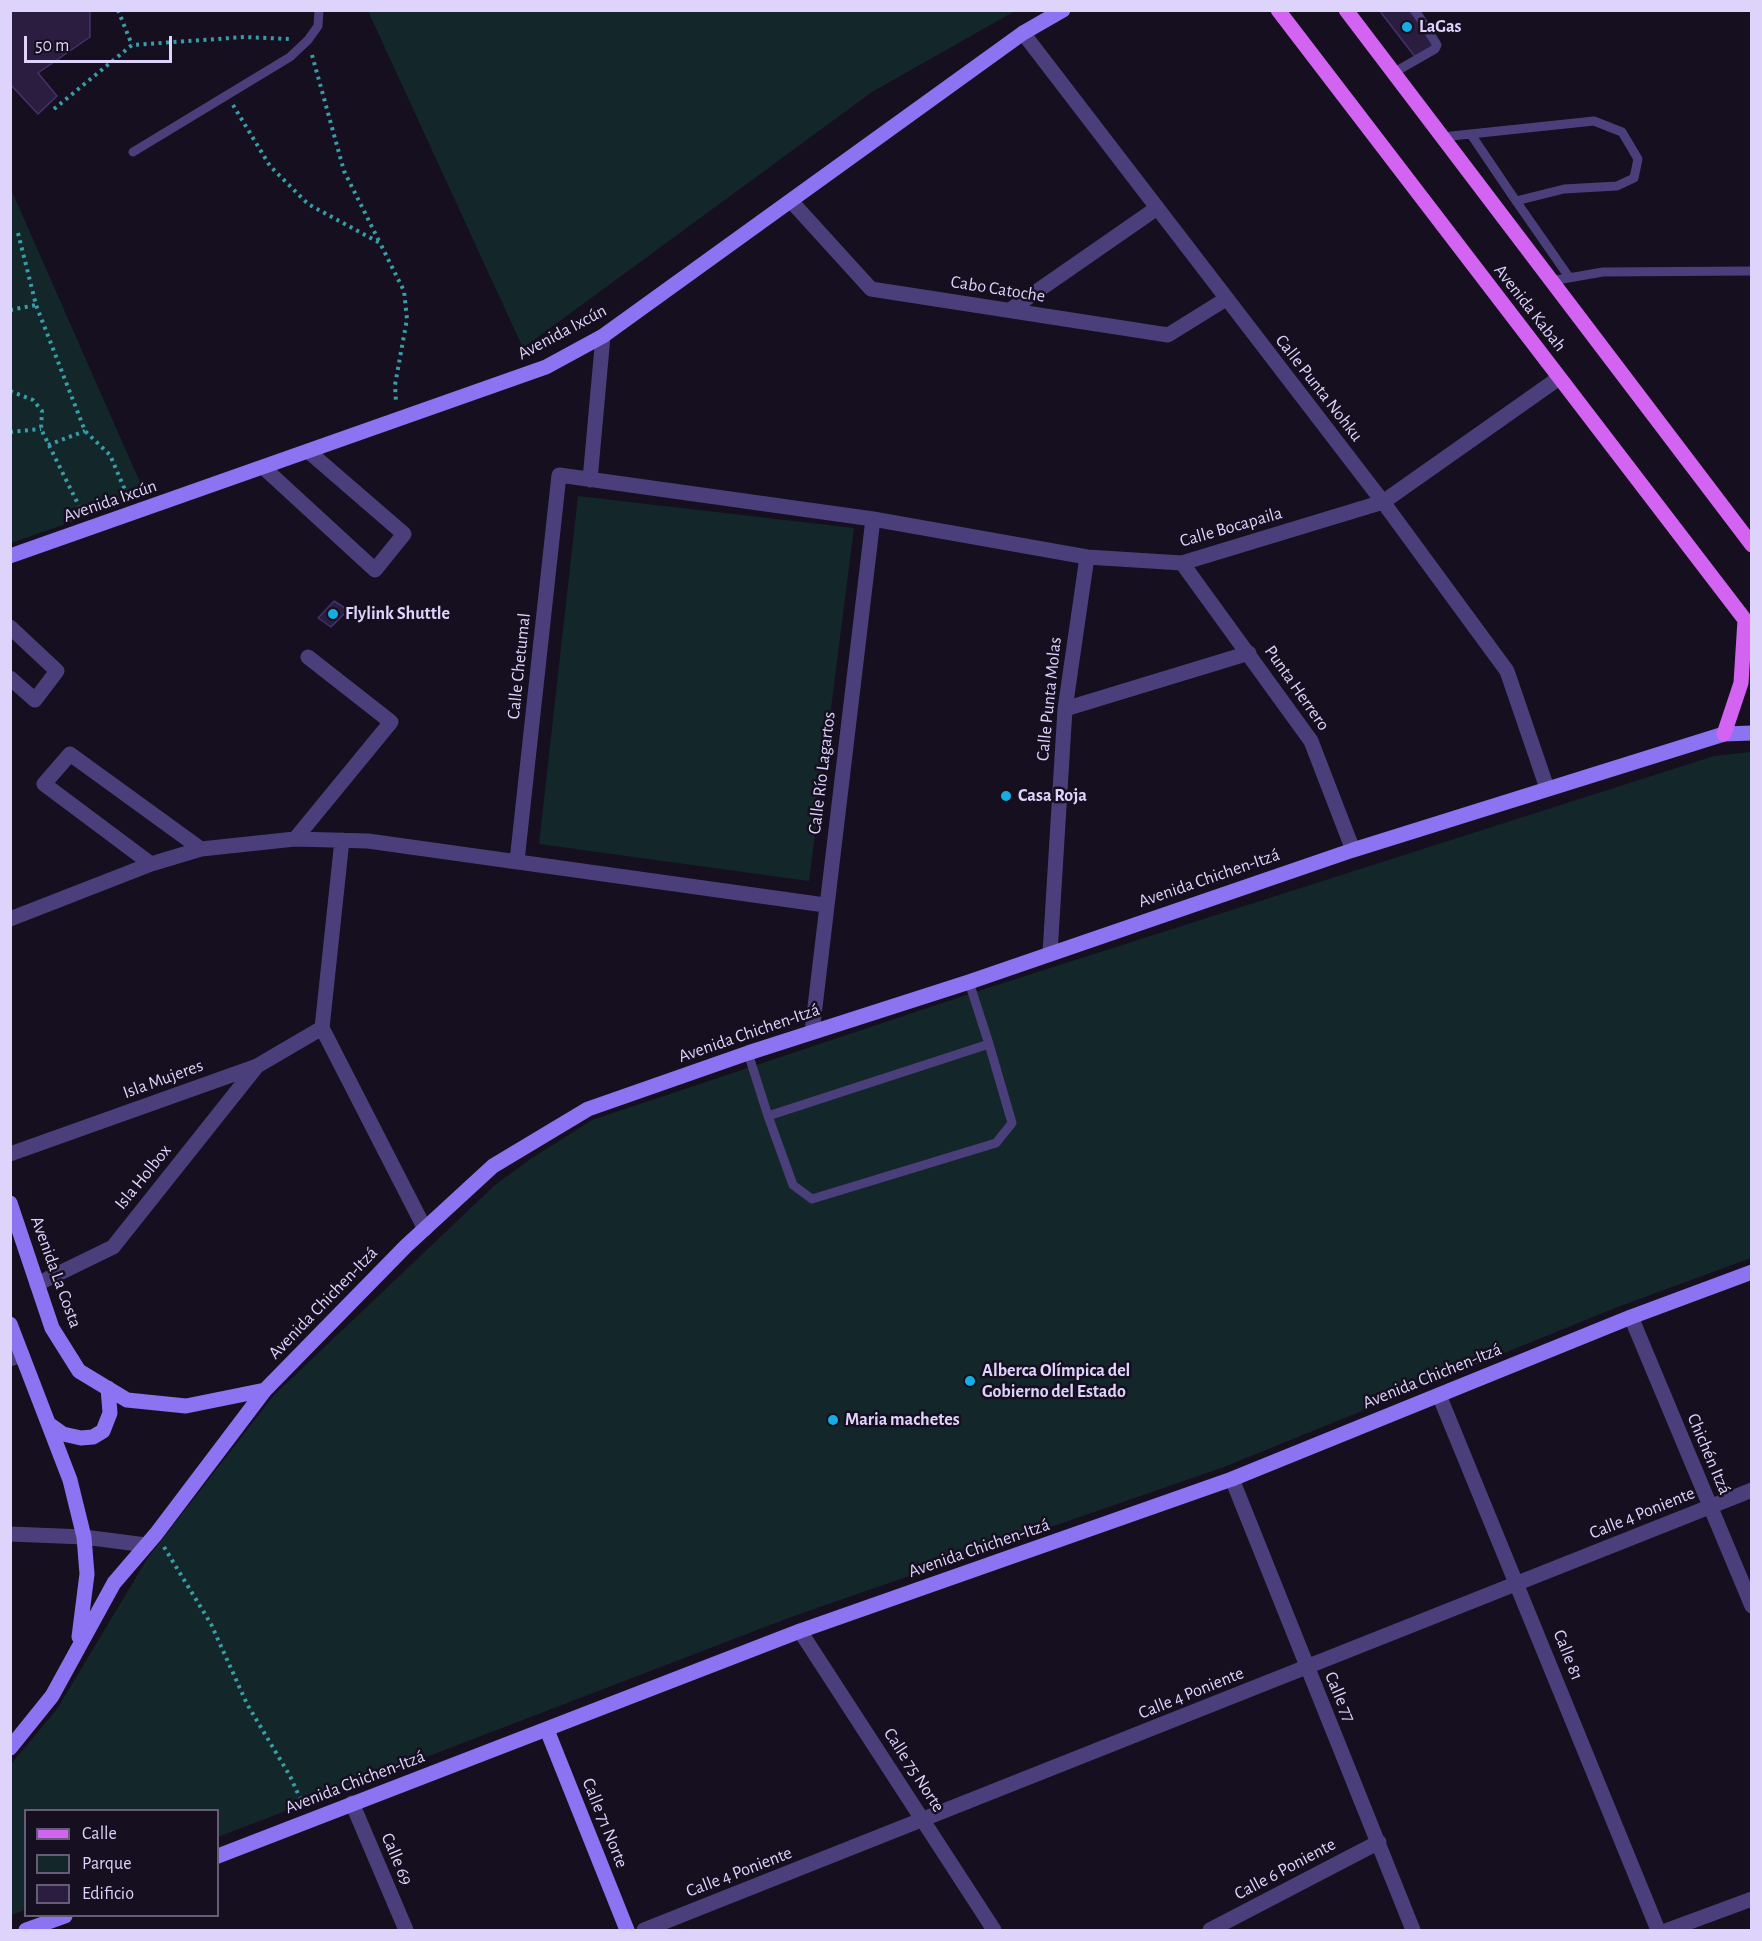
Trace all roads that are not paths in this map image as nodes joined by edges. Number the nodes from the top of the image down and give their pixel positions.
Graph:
1 (319, 10) edge
2 (1063, 10) edge
3 (1278, 10) edge
4 (1346, 10) edge
5 (1416, 10) edge
6 (1023, 33) junction
7 (1393, 73) junction
8 (1472, 136) junction
9 (1442, 137) junction
10 (133, 152) dead end
11 (791, 201) junction
12 (1516, 201) junction
13 (1157, 208) junction
14 (1752, 271) edge
15 (1569, 277) junction
16 (1551, 281) junction
17 (1226, 299) junction
18 (1010, 310) junction
19 (603, 336) junction
20 (1559, 378) junction
21 (308, 451) junction
22 (264, 468) junction
23 (559, 475) joint
24 (590, 480) junction
25 (1383, 502) junction
26 (873, 519) junction
27 (1752, 545) edge
28 (10, 556) edge
29 (1087, 557) junction
30 (1182, 563) junction
31 (1748, 625) edge
32 (10, 627) edge
33 (1249, 653) junction
34 (308, 657) dead end
35 (10, 678) edge
36 (1065, 709) junction
37 (1752, 733) edge
38 (1724, 734) junction
39 (1547, 788) junction
40 (295, 839) junction
41 (342, 840) junction
42 (201, 849) junction
43 (1353, 850) junction
44 (517, 861) junction
45 (151, 864) junction
46 (825, 905) junction
47 (10, 919) edge
48 (1050, 953) junction
49 (969, 982) junction
50 (322, 1028) junction
51 (812, 1032) junction
52 (989, 1044) junction
53 (748, 1053) junction
54 (256, 1066) junction
55 (768, 1116) junction
56 (10, 1154) edge
57 (10, 1203) edge
58 (425, 1228) junction
59 (1752, 1272) edge
60 (37, 1284) junction
61 (1631, 1317) junction
62 (10, 1324) edge
63 (16, 1357) edge
64 (108, 1388) junction
65 (265, 1390) junction
66 (1439, 1395) junction
67 (49, 1424) junction
68 (1232, 1479) junction
69 (1752, 1490) edge
70 (1710, 1507) junction
71 (10, 1534) edge
72 (84, 1537) junction
73 (151, 1540) junction
74 (1518, 1583) junction
75 (1752, 1606) edge
76 (800, 1631) junction
77 (78, 1645) junction
78 (1306, 1668) junction
79 (547, 1730) junction
80 (11, 1746) edge
81 (352, 1803) junction
82 (923, 1821) junction
83 (1379, 1842) junction
84 (219, 1856) edge
85 (1752, 1899) edge
86 (62, 1917) edge
87 (26, 1930) edge
88 (406, 1930) edge
89 (627, 1930) edge
90 (644, 1930) edge
91 (994, 1930) edge
92 (1210, 1930) edge
93 (1413, 1930) edge
94 (1658, 1930) edge
95 (1668, 1930) edge

1 - 10 lane
2 - 6 main road, Avenida Ixcún
3 - 20 main road, Avenida Kabah
4 - 7 main road, Avenida Kabah
5 - 7 lane
6 - 11 main road, Avenida Ixcún
6 - 13 street, Calle Punta Nohku
7 - 9 main road, Avenida Kabah
8 - 9 lane
8 - 12 lane
8 - 12 lane
9 - 16 main road, Avenida Kabah
11 - 18 street, Cabo Catoche
11 - 19 main road, Avenida Ixcún
12 - 15 lane
13 - 17 street, Calle Punta Nohku
13 - 18 street
14 - 15 lane
15 - 16 lane
16 - 27 main road, Avenida Kabah
17 - 18 street, Cabo Catoche
17 - 25 street, Calle Punta Nohku
19 - 21 main road, Avenida Ixcún
19 - 24 street
20 - 25 street, Calle Bocapaila
20 - 31 main road, Avenida Kabah
21 - 22 main road, Avenida Ixcún
21 - 22 street
22 - 28 main road, Avenida Ixcún
23 - 24 street, Calle Bocapaila
23 - 44 street, Calle Chetumal
24 - 26 street, Calle Bocapaila
25 - 30 street, Calle Bocapaila
25 - 39 street, Calle Punta Nohku
26 - 29 street, Calle Bocapaila
26 - 46 street, Calle Río Lagartos
29 - 30 street, Calle Bocapaila
29 - 36 street, Calle Punta Molas
30 - 33 street, Punta Herrero
31 - 38 main road
32 - 35 street
33 - 36 street
33 - 43 street, Punta Herrero
34 - 40 street
36 - 48 street, Calle Punta Molas
37 - 38 main road, Avenida Chichen-Itzá
38 - 39 main road, Avenida Chichen-Itzá
39 - 43 main road, Avenida Chichen-Itzá
40 - 41 street
40 - 42 street
41 - 44 street
41 - 50 street
42 - 45 street
42 - 45 street
43 - 48 main road, Avenida Chichen-Itzá
44 - 46 street
45 - 47 street
46 - 51 street, Calle Río Lagartos
48 - 49 main road, Avenida Chichen-Itzá
49 - 51 main road, Avenida Chichen-Itzá
49 - 52 lane
50 - 54 street, Isla Mujeres
50 - 58 street
51 - 53 main road, Avenida Chichen-Itzá
52 - 55 lane
52 - 55 lane
53 - 55 lane
53 - 58 main road, Avenida Chichen-Itzá
54 - 56 street, Isla Mujeres
54 - 60 street, Isla Holbox
57 - 60 main road, Avenida La Costa
58 - 65 main road, Avenida Chichen-Itzá
59 - 61 main road, Avenida Chichen-Itzá
60 - 64 main road, Avenida La Costa
61 - 66 main road, Avenida Chichen-Itzá
61 - 70 street, Chichén Itzá
62 - 63 main road
63 - 67 main road
64 - 65 main road, Avenida La Costa
64 - 67 main road
65 - 73 main road, Avenida Chichen-Itzá
66 - 68 main road, Avenida Chichen-Itzá
66 - 74 street, Calle 81
67 - 72 main road
68 - 76 main road, Avenida Chichen-Itzá
68 - 78 street, Calle 77
69 - 70 street, Calle 4 Poniente
70 - 74 street, Calle 4 Poniente
70 - 75 street, Chichén Itzá
71 - 72 street
72 - 73 street
72 - 77 main road
73 - 77 main road, Avenida Chichen-Itzá
74 - 78 street, Calle 4 Poniente
74 - 94 street, Calle 81
76 - 79 main road, Avenida Chichen-Itzá
76 - 82 street, Calle 75 Norte
77 - 80 main road, Avenida Chichen-Itzá
78 - 82 street, Calle 4 Poniente
78 - 83 street, Calle 77
79 - 81 main road, Avenida Chichen-Itzá
79 - 89 main road, Calle 71 Norte
81 - 84 main road, Avenida Chichen-Itzá
81 - 88 street, Calle 69
82 - 90 street, Calle 4 Poniente
82 - 91 street, Calle 75 Norte
83 - 92 street, Calle 6 Poniente
83 - 93 street, Calle 77
85 - 95 street
86 - 87 main road

